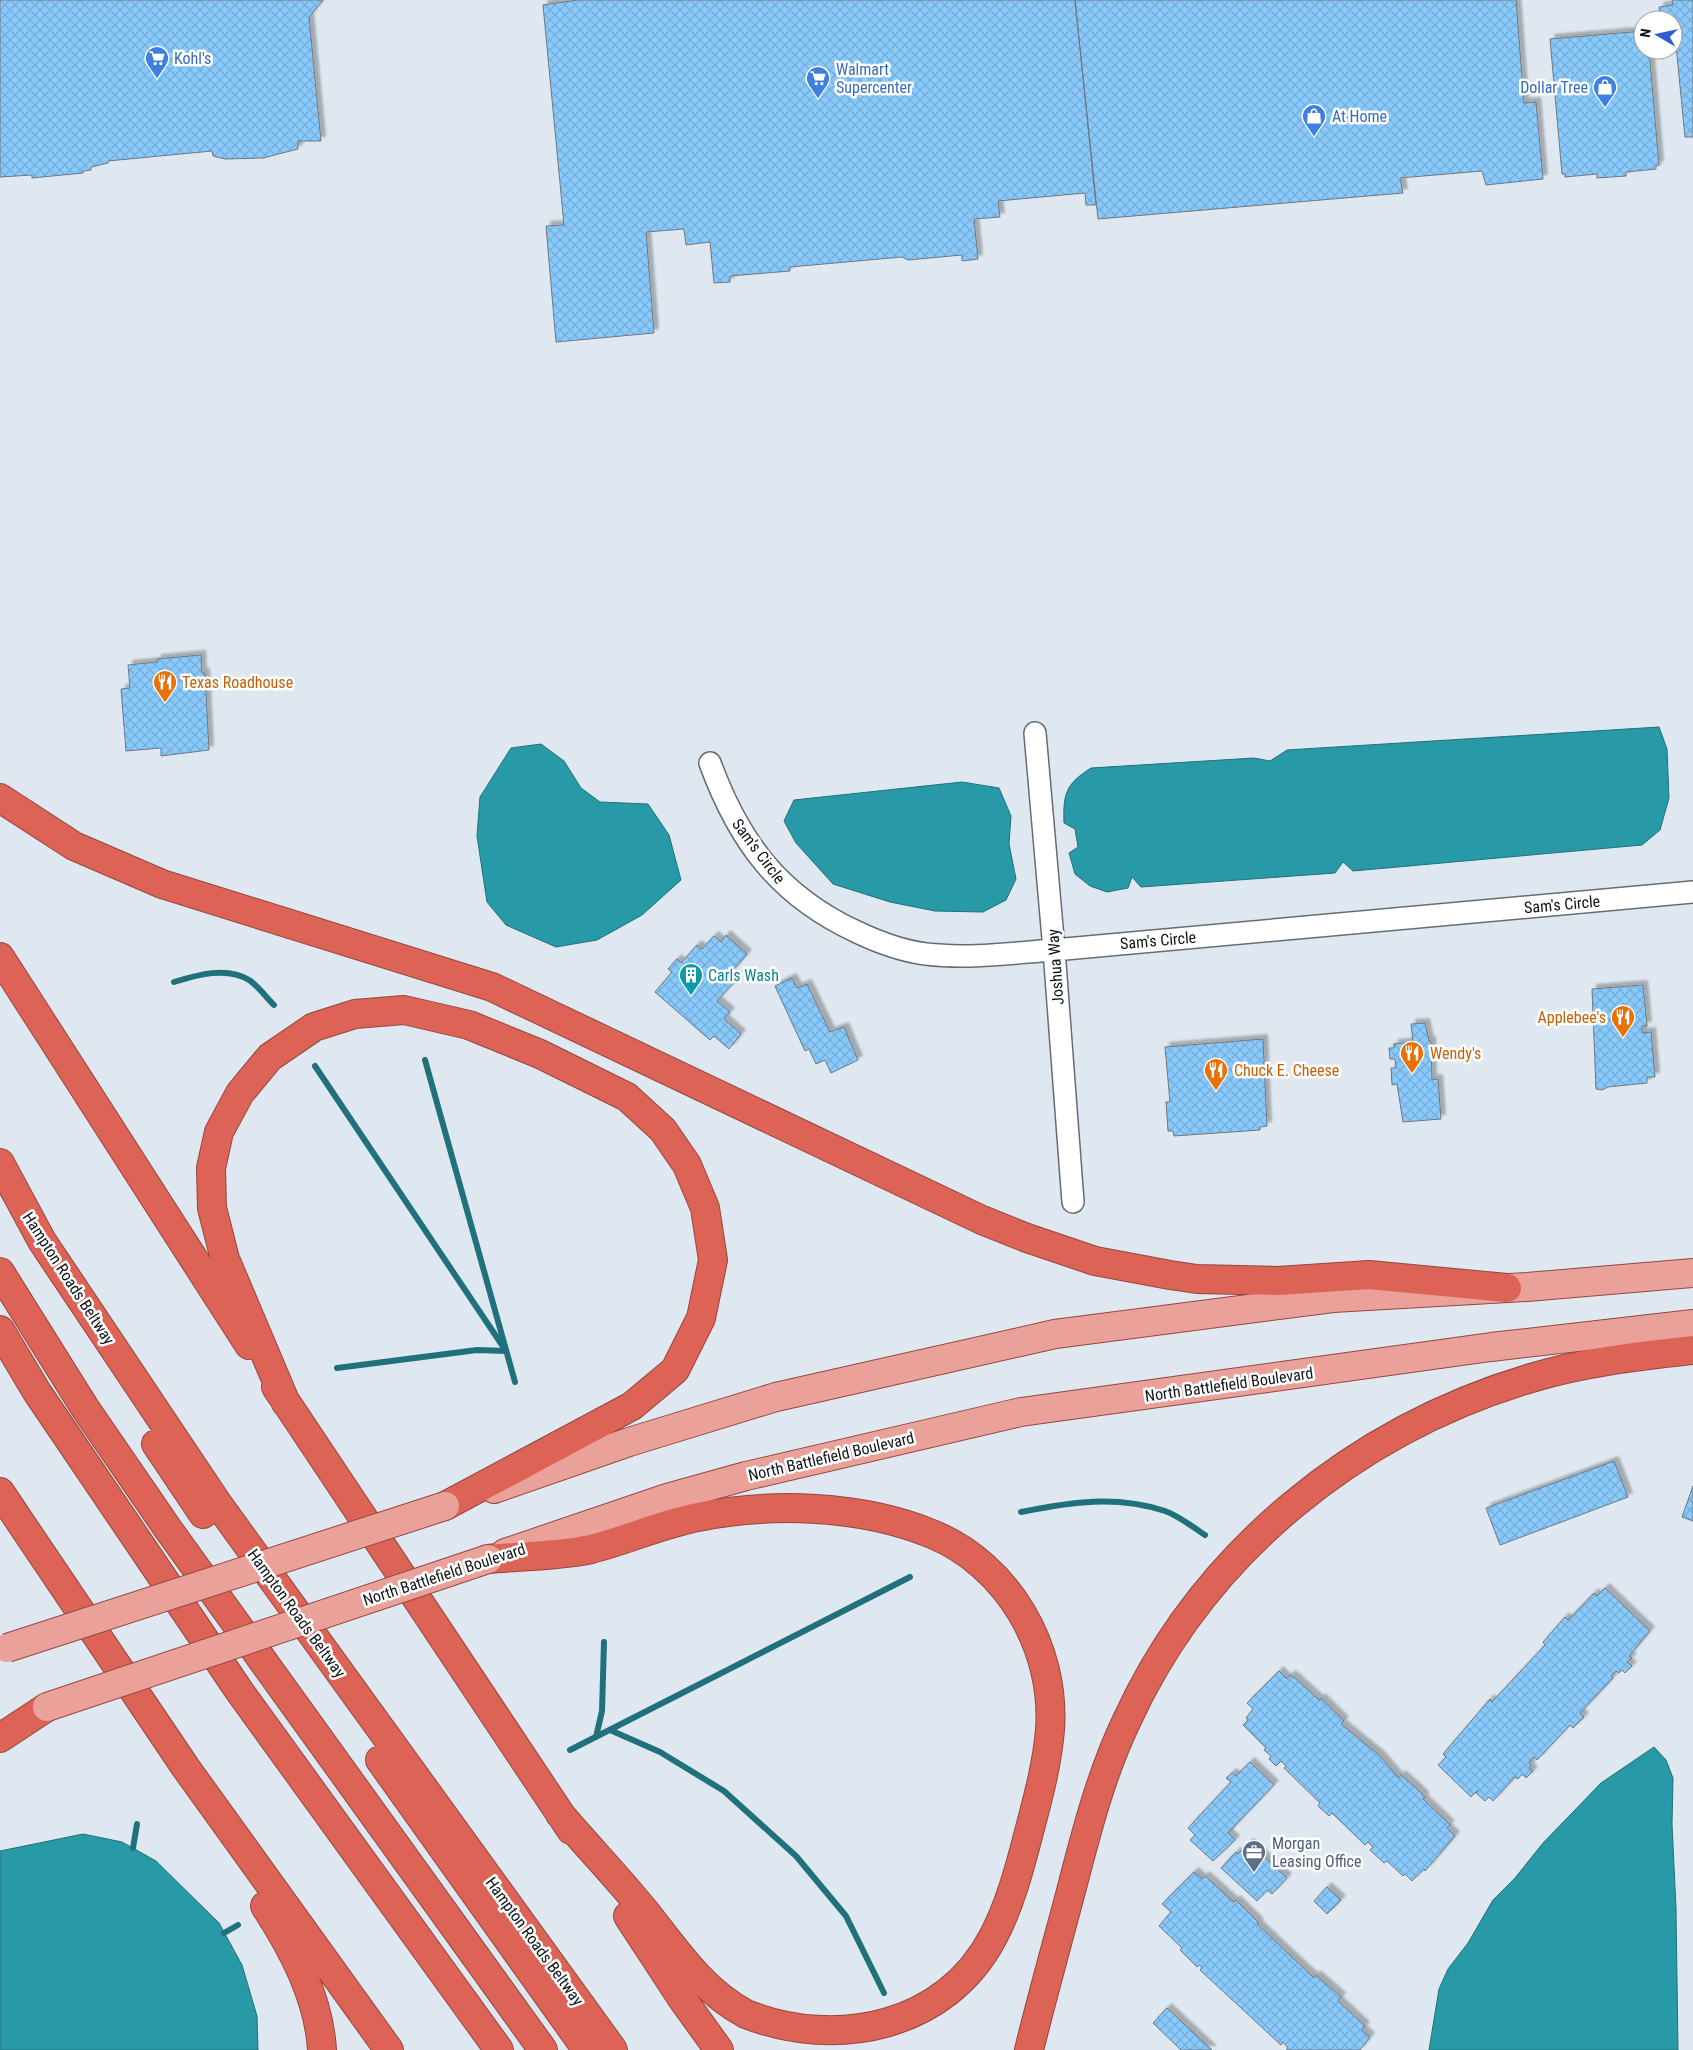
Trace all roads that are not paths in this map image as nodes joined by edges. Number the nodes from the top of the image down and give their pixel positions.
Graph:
1 (1035, 733) dead end
2 (710, 763) dead end
3 (0, 798) edge
4 (1693, 892) edge
5 (1054, 950) junction
6 (0, 957) edge
7 (0, 1163) edge
8 (1073, 1202) dead end
9 (0, 1204) edge
10 (0, 1272) edge
11 (1693, 1273) edge
12 (1507, 1288) junction
13 (1693, 1307) edge
14 (1693, 1324) edge
15 (1646, 1328) junction
16 (0, 1330) edge
17 (1693, 1350) edge
18 (286, 1403) junction
19 (0, 1492) edge
20 (445, 1506) junction
21 (488, 1559) junction
22 (2, 1649) edge
23 (47, 1707) junction
24 (0, 1723) edge
25 (0, 1738) edge
26 (186, 1768) junction
27 (560, 1814) junction
28 (322, 2050) edge
29 (389, 2050) edge
30 (499, 2050) edge
31 (543, 2050) edge
32 (587, 2050) edge
33 (614, 2050) edge
34 (720, 2050) edge
35 (1029, 2050) edge

1 - 5 street, Joshua Way
2 - 5 street, Sam's Circle
3 - 12 highway
4 - 5 street, Sam's Circle
5 - 8 street, Joshua Way
6 - 18 highway
7 - 33 highway, Hampton Roads Beltway
9 - 32 highway
10 - 31 highway
11 - 12 main road
12 - 20 main road
13 - 15 main road
14 - 15 main road, North Battlefield Boulevard
15 - 21 main road, North Battlefield Boulevard
16 - 30 highway
17 - 35 highway
18 - 20 highway
18 - 27 highway
19 - 26 highway
20 - 22 main road, bridge
21 - 23 main road, North Battlefield Boulevard, bridge
21 - 27 highway
23 - 24 main road, North Battlefield Boulevard
23 - 25 highway
26 - 28 highway
26 - 29 highway
27 - 34 highway

